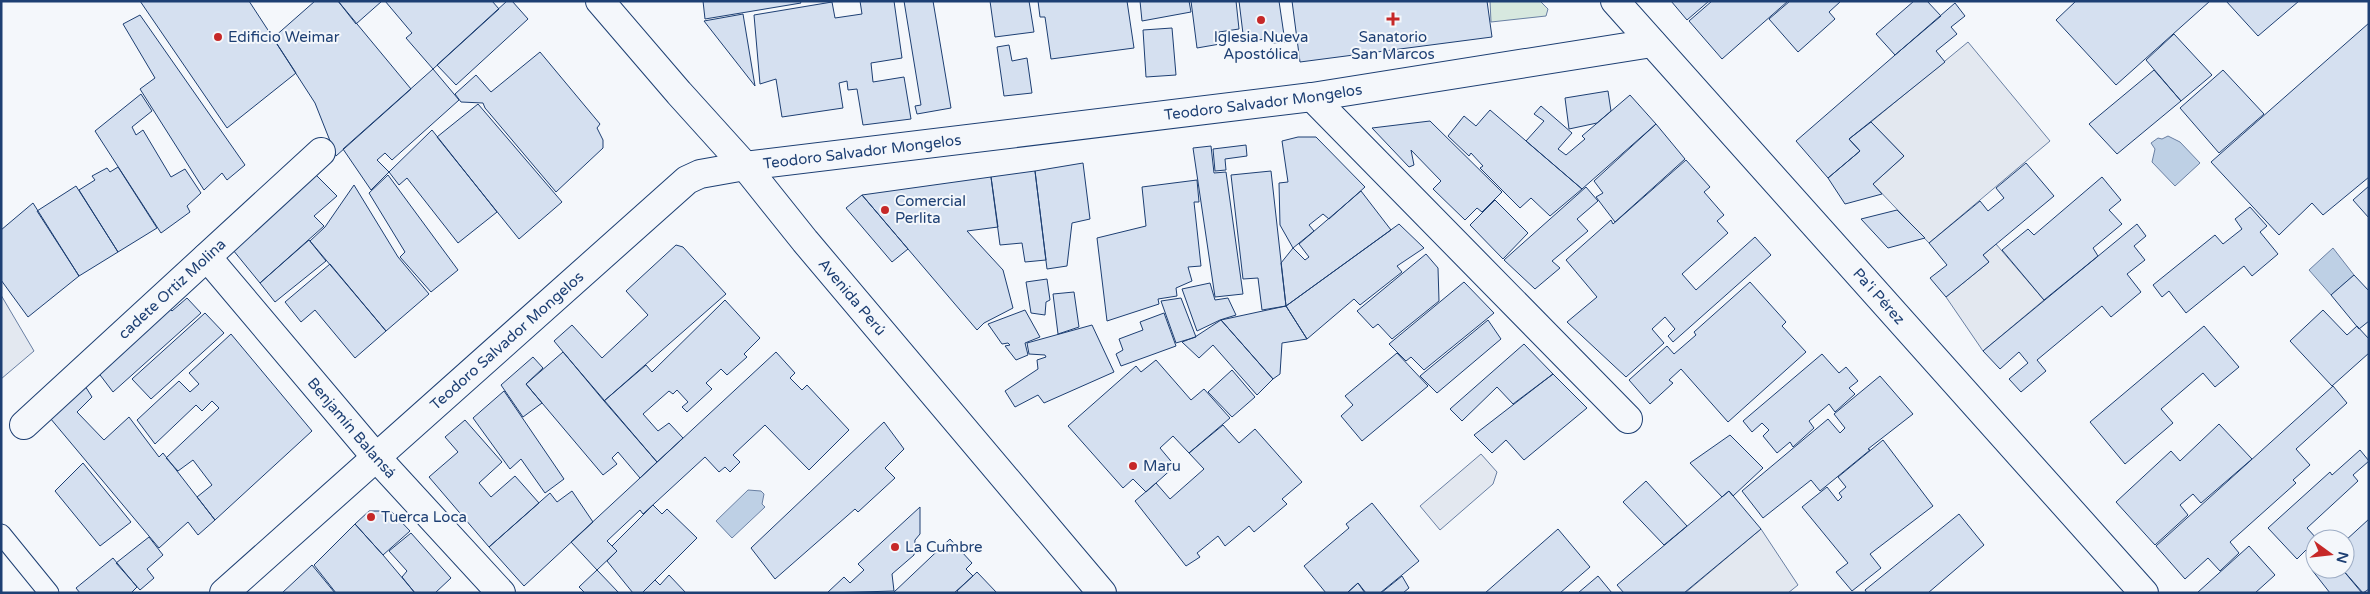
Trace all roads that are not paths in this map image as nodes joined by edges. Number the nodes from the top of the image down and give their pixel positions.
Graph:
1 (600, 1) edge
2 (1615, 1) edge
3 (1652, 43) junction
4 (1312, 97) junction
5 (321, 152) dead end
6 (745, 166) junction
7 (207, 258) junction
8 (1628, 419) dead end
9 (24, 425) dead end
10 (375, 456) junction
11 (1, 534) edge
12 (49, 593) edge
13 (224, 593) edge
14 (501, 593) edge
15 (1102, 593) edge
16 (2144, 593) edge

1 - 6 street, Avenida Perú
2 - 3 street, Pa'i Pérez
3 - 4 street, Teodoro Salvador Mongelos
3 - 16 street, Pa'i Pérez
4 - 6 street, Teodoro Salvador Mongelos
4 - 8 street
5 - 7 street, cadete Ortiz Molina
6 - 10 street, Teodoro Salvador Mongelos
6 - 15 street, Avenida Perú
7 - 9 street, cadete Ortiz Molina
7 - 10 street, Benjamín Balansá
10 - 13 street, Teodoro Salvador Mongelos
10 - 14 street, Benjamín Balansá
11 - 12 lane

